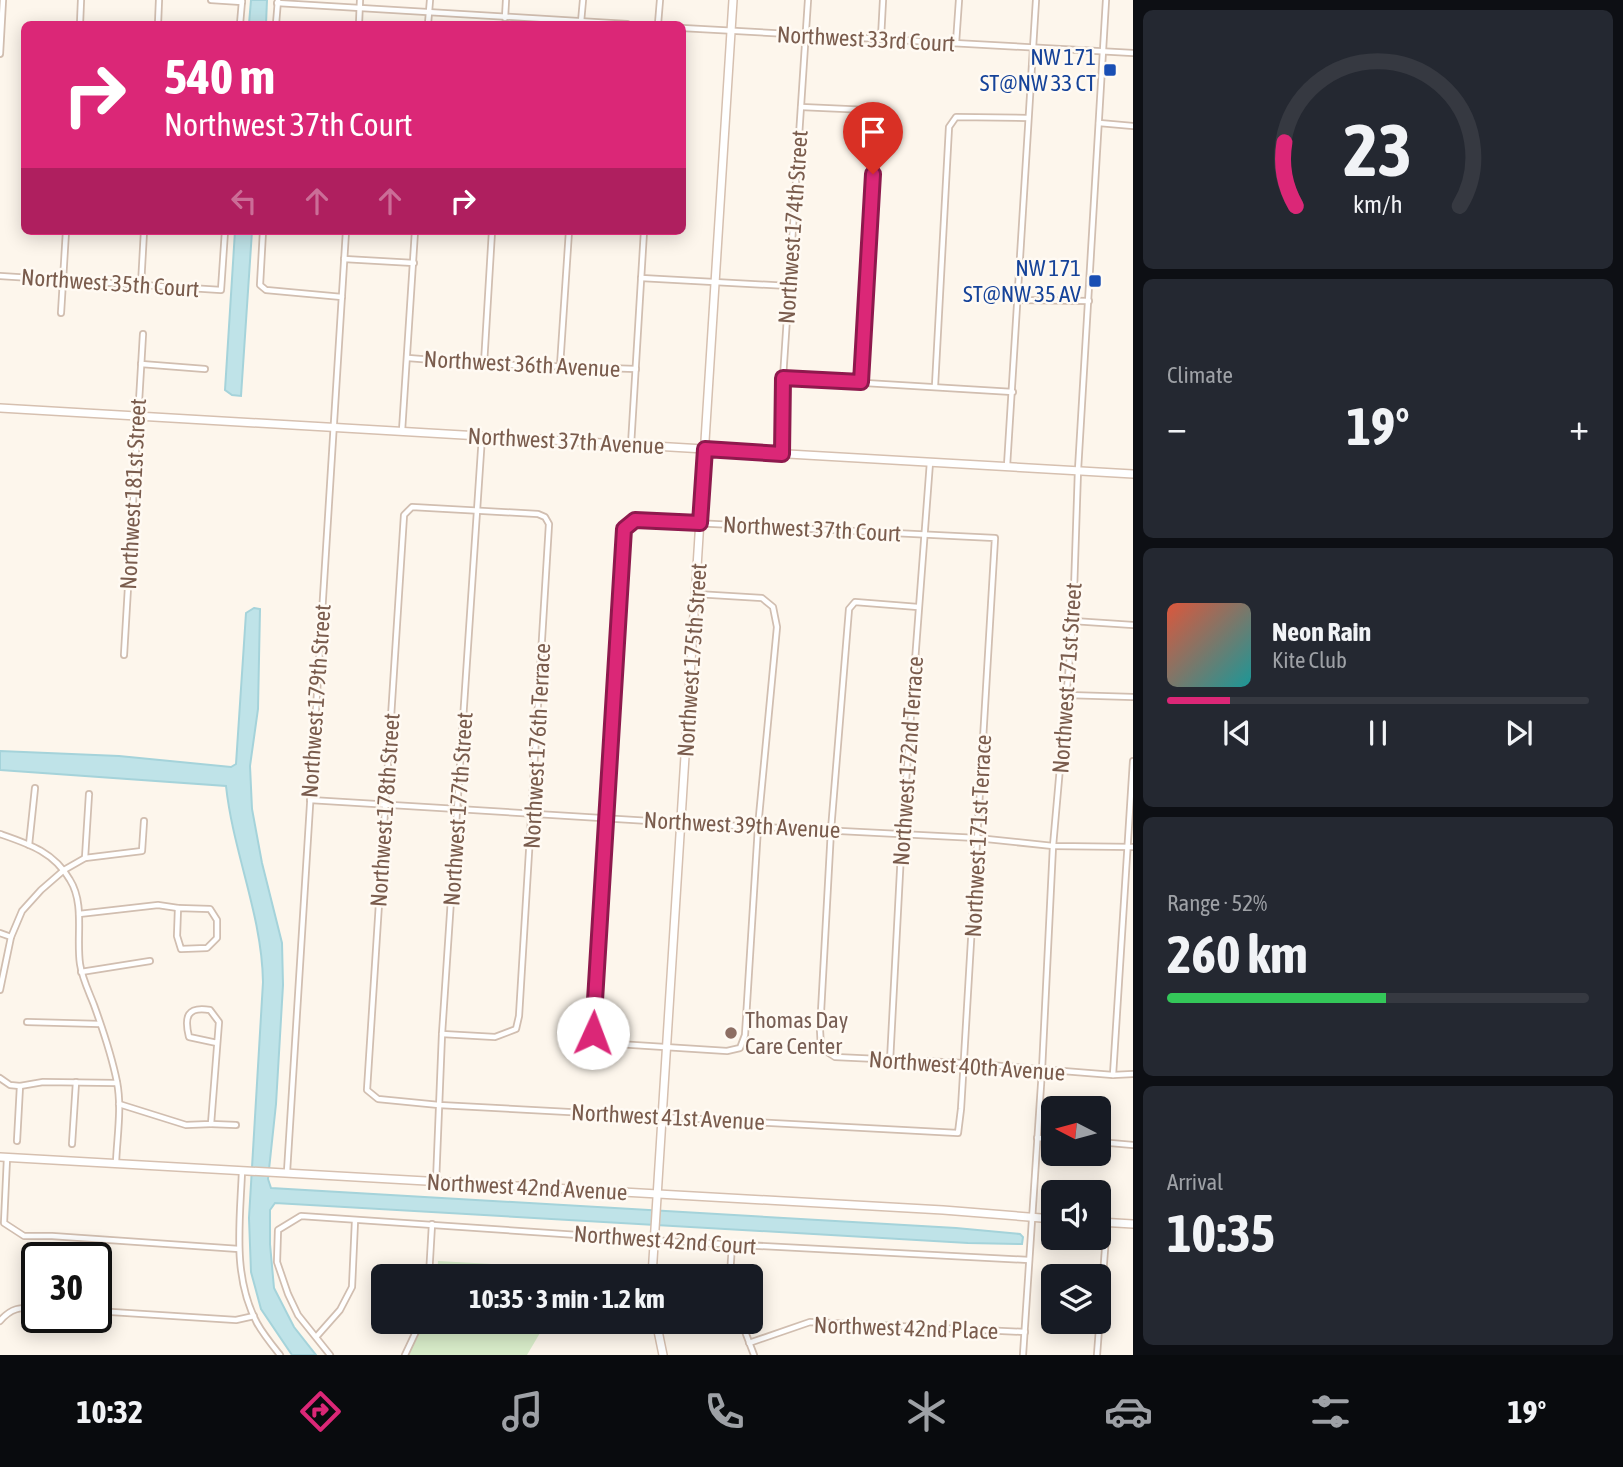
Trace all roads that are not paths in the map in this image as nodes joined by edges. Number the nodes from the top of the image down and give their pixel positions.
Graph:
1 (3, 0) edge
2 (81, 0) edge
3 (159, 0) edge
4 (211, 0) edge
5 (360, 0) edge
6 (430, 0) edge
7 (506, 0) edge
8 (583, 0) edge
9 (660, 0) edge
10 (733, 0) edge
11 (808, 0) edge
12 (883, 0) edge
13 (959, 0) edge
14 (1036, 0) edge
15 (1106, 0) edge
16 (242, 1) edge
17 (277, 2) edge
18 (360, 9) junction
19 (429, 13) junction
20 (505, 18) junction
21 (80, 21) edge
22 (158, 21) edge
23 (240, 21) edge
24 (276, 21) edge
25 (359, 21) edge
26 (428, 21) edge
27 (562, 21) edge
28 (581, 21) edge
29 (658, 21) edge
30 (686, 28) edge
31 (731, 31) junction
32 (807, 36) junction
33 (881, 38) junction
34 (956, 43) junction
35 (1033, 49) junction
36 (1103, 52) junction
37 (1133, 53) edge
38 (0, 54) edge
39 (801, 107) junction
40 (1028, 118) junction
41 (1099, 123) junction
42 (1133, 126) edge
43 (66, 235) edge
44 (144, 235) edge
45 (225, 235) edge
46 (263, 235) edge
47 (346, 235) edge
48 (415, 235) edge
49 (492, 235) edge
50 (569, 235) edge
51 (645, 235) edge
52 (344, 259) junction
53 (414, 263) junction
54 (0, 276) edge
55 (641, 278) junction
56 (63, 280) junction
57 (715, 283) junction
58 (141, 285) junction
59 (789, 286) junction
60 (342, 297) junction
61 (1017, 300) junction
62 (1089, 301) junction
63 (61, 313) dead end
64 (143, 334) dead end
65 (408, 358) junction
66 (141, 364) junction
67 (484, 364) junction
68 (560, 367) junction
69 (205, 369) dead end
70 (636, 369) junction
71 (783, 378) junction
72 (861, 382) junction
73 (935, 386) junction
74 (1013, 392) junction
75 (0, 408) edge
76 (137, 416) junction
77 (333, 428) junction
78 (402, 432) junction
79 (482, 436) junction
80 (631, 445) junction
81 (705, 449) junction
82 (782, 454) junction
83 (930, 462) junction
84 (1007, 466) junction
85 (1078, 470) junction
86 (1133, 474) edge
87 (477, 511) junction
88 (700, 523) junction
89 (924, 535) junction
90 (995, 538) joint
91 (696, 594) junction
92 (918, 607) junction
93 (1073, 621) junction
94 (1133, 625) edge
95 (124, 654) dead end
96 (1068, 695) junction
97 (1133, 697) edge
98 (1133, 761) edge
99 (35, 788) dead end
100 (89, 794) dead end
101 (310, 800) junction
102 (384, 805) junction
103 (458, 810) junction
104 (533, 813) junction
105 (606, 817) junction
106 (144, 821) dead end
107 (682, 823) junction
108 (758, 827) junction
109 (831, 831) junction
110 (0, 834) edge
111 (902, 834) junction
112 (977, 838) junction
113 (29, 845) junction
114 (1054, 846) junction
115 (1130, 847) edge
116 (85, 858) junction
117 (64, 870) junction
118 (178, 908) junction
119 (79, 914) junction
120 (0, 933) edge
121 (11, 937) junction
122 (150, 961) dead end
123 (81, 972) junction
124 (0, 990) edge
125 (27, 1022) dead end
126 (100, 1024) junction
127 (442, 1034) junction
128 (217, 1043) junction
129 (668, 1048) junction
130 (891, 1061) junction
131 (964, 1063) junction
132 (1042, 1070) junction
133 (1133, 1074) edge
134 (1113, 1075) junction
135 (0, 1078) edge
136 (76, 1082) junction
137 (117, 1083) junction
138 (20, 1086) junction
139 (378, 1098) joint
140 (119, 1104) junction
141 (439, 1105) junction
142 (664, 1117) junction
143 (211, 1124) junction
144 (236, 1125) dead end
145 (958, 1133) joint
146 (1037, 1138) junction
147 (1041, 1138) edge
148 (17, 1141) dead end
149 (1111, 1143) edge
150 (72, 1144) dead end
151 (1133, 1145) edge
152 (3, 1158) edge
153 (116, 1164) junction
154 (242, 1170) junction
155 (286, 1172) junction
156 (436, 1182) junction
157 (659, 1195) junction
158 (1032, 1217) junction
159 (1041, 1218) edge
160 (355, 1221) junction
161 (1111, 1223) edge
162 (432, 1224) junction
163 (1133, 1224) edge
164 (655, 1236) junction
165 (732, 1244) junction
166 (239, 1249) junction
167 (1102, 1250) edge
168 (1029, 1260) junction
169 (430, 1264) edge
170 (653, 1264) edge
171 (731, 1264) edge
172 (21, 1307) edge
173 (112, 1312) edge
174 (254, 1316) junction
175 (0, 1321) edge
176 (1025, 1332) junction
177 (415, 1334) edge
178 (659, 1334) edge
179 (746, 1334) edge
180 (317, 1336) junction
181 (749, 1343) junction
182 (280, 1355) edge
183 (330, 1355) edge
184 (405, 1355) edge
185 (663, 1355) edge
186 (754, 1355) edge
187 (1023, 1355) edge
188 (1097, 1355) edge

1 - 38 street
2 - 21 street
3 - 22 street
4 - 16 street
5 - 18 street
6 - 19 street
7 - 20 street
8 - 28 street
9 - 29 street
10 - 31 street, Northwest 175th Street
11 - 32 street, Northwest 174th Street
12 - 33 street
13 - 34 street
14 - 35 street
15 - 36 street, Northwest 171st Street
16 - 23 street
17 - 18 street
17 - 24 street
18 - 19 street
18 - 25 street
19 - 20 street
19 - 26 street
20 - 27 street
30 - 31 street, Northwest 33rd Court
31 - 32 street, Northwest 33rd Court
31 - 57 street, Northwest 175th Street
32 - 33 street, Northwest 33rd Court
32 - 39 street, Northwest 174th Street
33 - 34 street, Northwest 33rd Court
34 - 35 street, Northwest 33rd Court
35 - 36 street, Northwest 33rd Court
35 - 40 street
36 - 37 street, Northwest 33rd Court
36 - 41 street, Northwest 171st Street
39 - 59 street, Northwest 174th Street
39 - 72 street
40 - 61 street
40 - 73 street
41 - 42 street
41 - 62 street, Northwest 171st Street
43 - 56 street
44 - 58 street
45 - 58 street, Northwest 35th Court
46 - 60 street
47 - 52 street, Northwest 179th Street
48 - 53 street
49 - 67 street
50 - 68 street
51 - 55 street
52 - 53 street
52 - 60 street, Northwest 179th Street
53 - 65 street
54 - 56 street, Northwest 35th Court
55 - 57 street
55 - 70 street
56 - 58 street, Northwest 35th Court
56 - 63 street
57 - 59 street
57 - 81 street, Northwest 175th Street
59 - 71 street, Northwest 174th Street
60 - 77 street, Northwest 179th Street
61 - 62 street
61 - 74 street
62 - 85 street, Northwest 171st Street
64 - 66 street, Northwest 181st Street
65 - 67 street, Northwest 36th Avenue
65 - 78 street
66 - 69 street
66 - 76 street, Northwest 181st Street
67 - 68 street, Northwest 36th Avenue
68 - 70 street, Northwest 36th Avenue
70 - 80 street
71 - 72 street
71 - 82 street, Northwest 174th Street
72 - 73 street
73 - 74 street
74 - 84 street
75 - 76 street, Northwest 37th Avenue
76 - 77 street, Northwest 37th Avenue
76 - 95 street, Northwest 181st Street
77 - 78 street, Northwest 37th Avenue
77 - 101 street, Northwest 179th Street
78 - 79 street, Northwest 37th Avenue
79 - 80 street, Northwest 37th Avenue
79 - 87 street, Northwest 177th Street
80 - 81 street, Northwest 37th Avenue
81 - 82 street, Northwest 37th Avenue
81 - 88 street, Northwest 175th Street
82 - 83 street, Northwest 37th Avenue
83 - 84 street, Northwest 37th Avenue
83 - 89 street, Northwest 172nd Terrace
84 - 85 street, Northwest 37th Avenue
85 - 86 street, Northwest 37th Avenue
85 - 93 street, Northwest 171st Street
87 - 102 street, Northwest 178th Street
87 - 103 street, Northwest 177th Street
87 - 104 street, Northwest 176th Terrace
88 - 89 street, Northwest 37th Court
88 - 91 street, Northwest 175th Street
88 - 105 street, Northwest 37th Court
89 - 90 street, Northwest 37th Court
89 - 92 street, Northwest 172nd Terrace
90 - 112 street, Northwest 171st Terrace
91 - 107 street, Northwest 175th Street
91 - 108 street
92 - 109 street
92 - 111 street, Northwest 172nd Terrace
93 - 94 street
93 - 96 street, Northwest 171st Street
96 - 97 street
96 - 114 street, Northwest 171st Street
98 - 115 street
99 - 113 street
100 - 116 street
101 - 102 street, Northwest 39th Avenue
101 - 155 street, Northwest 179th Street
102 - 103 street, Northwest 39th Avenue
102 - 139 street, Northwest 178th Street
103 - 104 street, Northwest 39th Avenue
103 - 127 street, Northwest 177th Street
104 - 105 street, Northwest 39th Avenue
104 - 127 street, Northwest 176th Terrace
105 - 107 street, Northwest 39th Avenue
105 - 129 street
106 - 116 street
107 - 108 street, Northwest 39th Avenue
107 - 129 street, Northwest 175th Street
108 - 109 street, Northwest 39th Avenue
108 - 129 street
109 - 111 street, Northwest 39th Avenue
109 - 130 street, Northwest 40th Avenue
110 - 113 street
111 - 112 street, Northwest 39th Avenue
111 - 130 street, Northwest 172nd Terrace
112 - 114 street, Northwest 39th Avenue
112 - 131 street, Northwest 171st Terrace
113 - 117 street
114 - 115 street, Northwest 39th Avenue
114 - 132 street, Northwest 171st Street
115 - 134 street
116 - 117 street
117 - 119 street
117 - 121 street
118 - 118 street
118 - 119 street
119 - 123 street
120 - 121 street
121 - 124 street
122 - 123 street
123 - 126 street
125 - 126 street
126 - 137 street
127 - 141 street, Northwest 177th Street
128 - 128 street
128 - 143 street
129 - 142 street, Northwest 175th Street
130 - 131 street, Northwest 40th Avenue
131 - 132 street, Northwest 40th Avenue
131 - 145 street, Northwest 171st Terrace
132 - 134 street, Northwest 40th Avenue
132 - 146 street, Northwest 171st Street
133 - 134 street, Northwest 40th Avenue
135 - 138 street
136 - 137 street
136 - 138 street
136 - 150 street
137 - 140 street
138 - 148 street
139 - 141 street, Northwest 41st Avenue
140 - 143 street
140 - 153 street
141 - 142 street, Northwest 41st Avenue
141 - 156 street, Northwest 177th Street
142 - 145 street, Northwest 41st Avenue
142 - 157 street, Northwest 175th Street
143 - 144 street
146 - 147 street
146 - 158 street, Northwest 171st Street
149 - 151 street
152 - 153 street, Northwest 42nd Avenue
152 - 166 street
153 - 154 street, Northwest 42nd Avenue
154 - 155 street, Northwest 42nd Avenue
154 - 166 street
155 - 156 street, Northwest 42nd Avenue
156 - 157 street, Northwest 42nd Avenue
157 - 158 street, Northwest 42nd Avenue
157 - 164 street, Northwest 175th Street
158 - 159 street, Northwest 42nd Avenue
158 - 168 street, Northwest 171st Street
160 - 162 street, Northwest 42nd Court
160 - 180 street
160 - 180 street, Northwest 42nd Court
161 - 163 street
162 - 164 street, Northwest 42nd Court
162 - 169 street
164 - 165 street, Northwest 42nd Court
164 - 170 street, Northwest 175th Street
165 - 168 street, Northwest 42nd Court
165 - 171 street
166 - 174 street
167 - 188 street
168 - 176 street, Northwest 171st Street
172 - 175 street
173 - 174 street
174 - 182 street
176 - 181 street, Northwest 42nd Place
176 - 187 street, Northwest 171st Street
177 - 184 street
178 - 185 street
179 - 181 street
180 - 183 street
181 - 186 street

